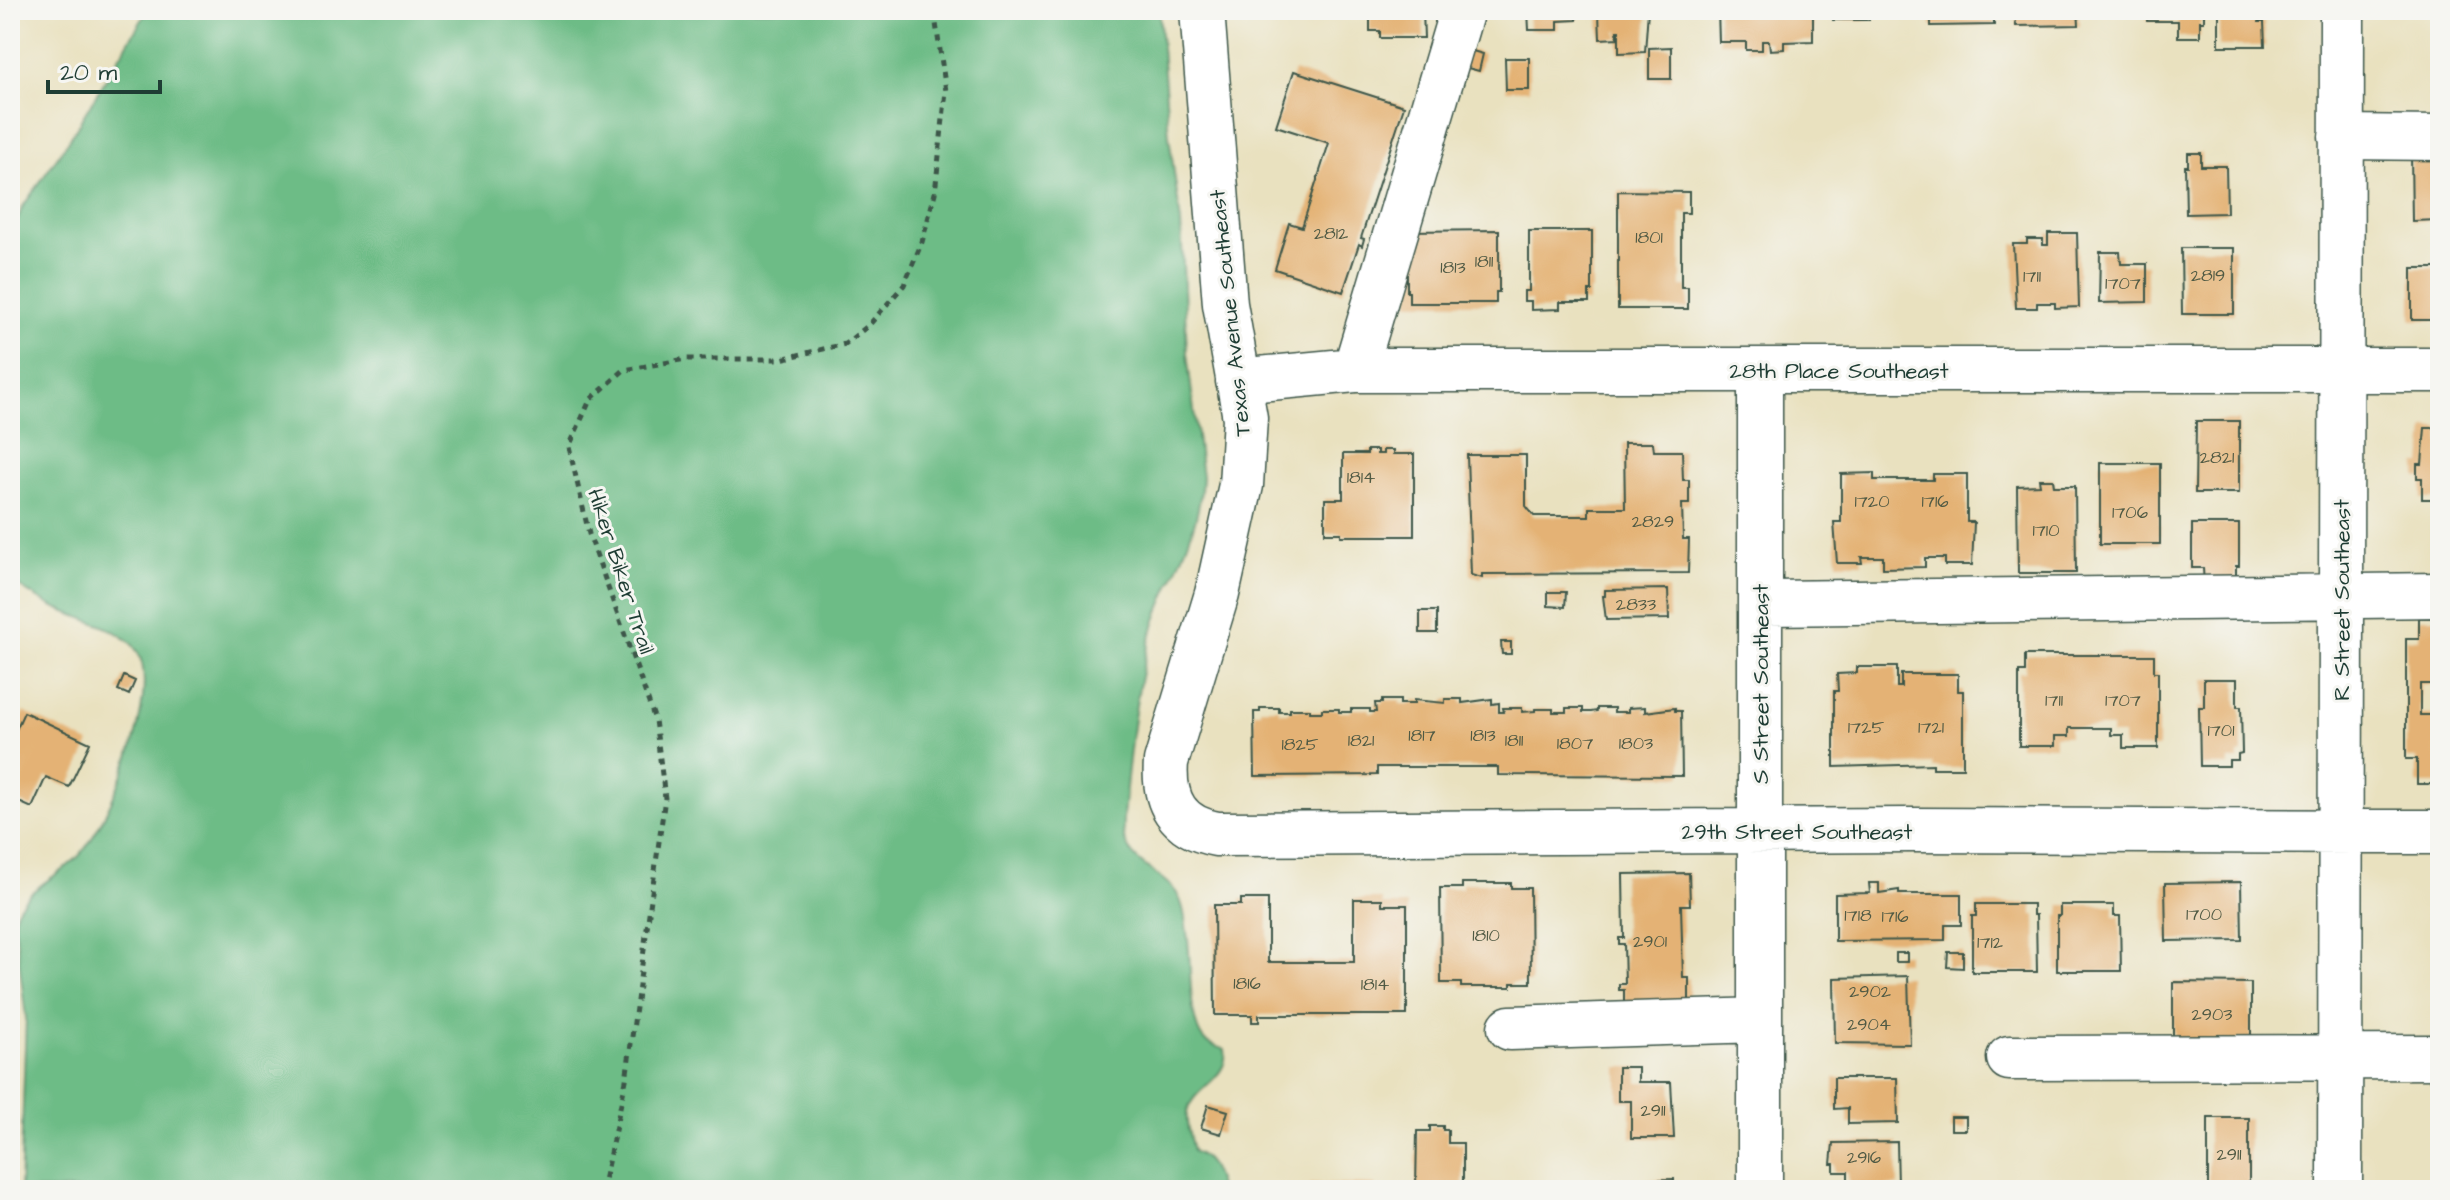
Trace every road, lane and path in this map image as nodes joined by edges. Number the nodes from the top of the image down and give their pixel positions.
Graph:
1 (934, 10) edge
2 (1202, 10) edge
3 (1462, 10) edge
4 (2342, 10) edge
5 (2341, 137) junction
6 (2440, 138) edge
7 (1355, 370) junction
8 (1760, 370) junction
9 (2341, 370) junction
10 (2440, 370) edge
11 (1238, 381) junction
12 (2341, 595) junction
13 (2440, 595) edge
14 (1760, 603) junction
15 (1170, 798) joint
16 (1760, 831) junction
17 (2341, 832) junction
18 (2440, 832) edge
19 (1760, 1020) junction
20 (1510, 1028) dead end
21 (2341, 1057) junction
22 (2440, 1057) edge
23 (2009, 1058) dead end
24 (602, 1190) edge
25 (1760, 1190) edge
26 (2340, 1190) edge

1 - 24 path, Hiker Biker Trail
2 - 11 street, Texas Avenue Southeast
3 - 7 street
4 - 5 street, R Street Southeast
5 - 6 street
5 - 9 street, R Street Southeast
7 - 8 street, 28th Place Southeast
7 - 11 street, 28th Place Southeast
8 - 9 street, 28th Place Southeast
8 - 14 street, S Street Southeast
9 - 10 street, 28th Place Southeast
9 - 12 street, R Street Southeast
11 - 15 street, Texas Avenue Southeast
12 - 13 street
12 - 14 street
12 - 17 street, R Street Southeast
14 - 16 street, S Street Southeast
15 - 16 street, 29th Street Southeast
16 - 17 street, 29th Street Southeast
16 - 19 street, S Street Southeast
17 - 18 street, 29th Street Southeast
17 - 21 street, R Street Southeast
19 - 20 street
19 - 25 street, S Street Southeast
21 - 22 street
21 - 23 street
21 - 26 street, R Street Southeast

